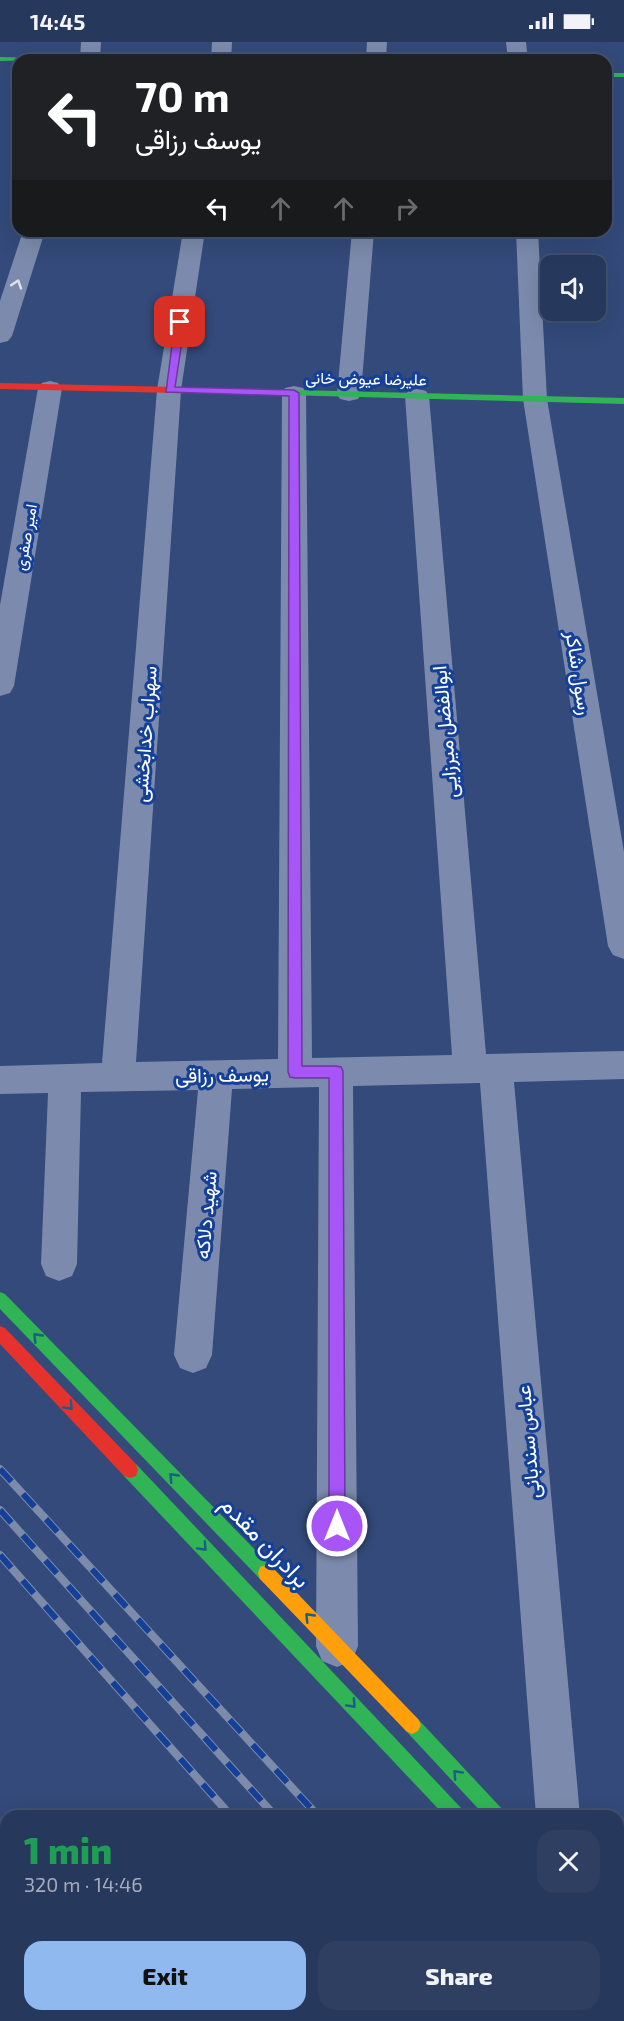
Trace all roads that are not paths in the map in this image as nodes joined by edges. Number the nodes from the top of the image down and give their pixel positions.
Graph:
1 (32, 237) edge
2 (193, 237) edge
3 (362, 237) edge
4 (526, 237) edge
5 (0, 336) edge
6 (0, 386) edge
7 (50, 387) junction
8 (170, 390) junction
9 (294, 393) junction
10 (349, 394) junction
11 (417, 396) junction
12 (535, 399) junction
13 (624, 401) edge
14 (0, 686) edge
15 (624, 946) edge
16 (624, 1065) edge
17 (483, 1068) junction
18 (336, 1071) junction
19 (295, 1072) junction
20 (216, 1075) junction
21 (118, 1077) junction
22 (65, 1078) junction
23 (0, 1080) edge
24 (59, 1264) dead end
25 (0, 1299) edge
26 (0, 1333) edge
27 (193, 1355) dead end
28 (330, 1660) junction
29 (451, 1810) edge
30 (491, 1810) edge
31 (557, 1810) edge

5 -> 1 street
2 - 8 street, سهراب خدابخشی
3 - 10 street
4 - 12 street, رسول شاکر
6 - 7 main road, علیرضا عیوض خانی
7 - 8 main road, علیرضا عیوض خانی
7 - 14 street, امیر صفری
8 - 9 main road, علیرضا عیوض خانی
8 - 21 street, سهراب خدابخشی
9 - 10 main road, علیرضا عیوض خانی
9 - 19 street
10 - 11 main road, علیرضا عیوض خانی
11 - 12 main road, علیرضا عیوض خانی
11 - 17 street, ابوالفضل میرزایی
12 - 13 main road, علیرضا عیوض خانی
12 - 15 street, رسول شاکر
16 - 17 street, یوسف رزاقی
17 - 18 street, یوسف رزاقی
17 - 31 street, عباس سندبانی
18 - 19 street, یوسف رزاقی
18 - 28 street
19 - 20 street, یوسف رزاقی
20 - 21 street, یوسف رزاقی
20 - 27 street, شهید دلاکه
21 - 22 street, یوسف رزاقی
22 - 23 street, یوسف رزاقی
22 - 24 street
28 -> 25 main road, برادران مقدم
26 -> 28 main road, برادران مقدم
28 -> 29 main road, برادران مقدم
30 -> 28 main road, برادران مقدم

